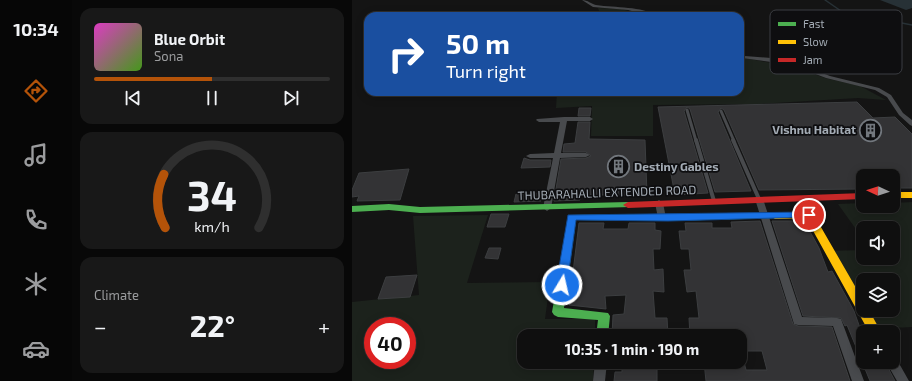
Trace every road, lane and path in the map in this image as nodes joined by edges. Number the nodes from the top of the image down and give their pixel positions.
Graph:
1 (584, 0) edge
2 (642, 12) edge
3 (744, 57) edge
4 (770, 60) edge
5 (820, 74) edge
6 (687, 110) dead end
7 (721, 111) dead end
8 (564, 119) junction
9 (590, 119) dead end
10 (539, 120) dead end
11 (912, 124) edge
12 (557, 155) junction
13 (586, 155) dead end
14 (530, 156) dead end
15 (900, 195) edge
16 (912, 195) edge
17 (856, 196) edge
18 (759, 200) junction
19 (714, 201) junction
20 (663, 203) junction
21 (547, 208) junction
22 (352, 209) edge
23 (764, 216) junction
24 (665, 218) junction
25 (871, 325) edge
26 (603, 329) edge
27 (600, 369) edge
28 (896, 369) edge
29 (599, 381) edge
30 (858, 381) edge
31 (903, 381) edge

1 - 2 street
3 - 4 street
5 - 11 street
6 - 19 lane
7 - 18 lane
8 - 9 street
8 - 10 street
8 - 12 street
12 - 13 street
12 - 14 street
12 - 21 street
15 - 16 street
17 - 18 street, THUBARAHALLI EXTENDED ROAD
18 - 19 street, THUBARAHALLI EXTENDED ROAD
18 - 23 street
19 - 20 street, THUBARAHALLI EXTENDED ROAD
20 - 21 street, THUBARAHALLI EXTENDED ROAD
20 - 24 street
21 - 22 street, THUBARAHALLI EXTENDED ROAD
23 - 24 street
23 - 25 street
23 - 30 street
24 - 26 street
27 - 29 street
28 - 31 street

